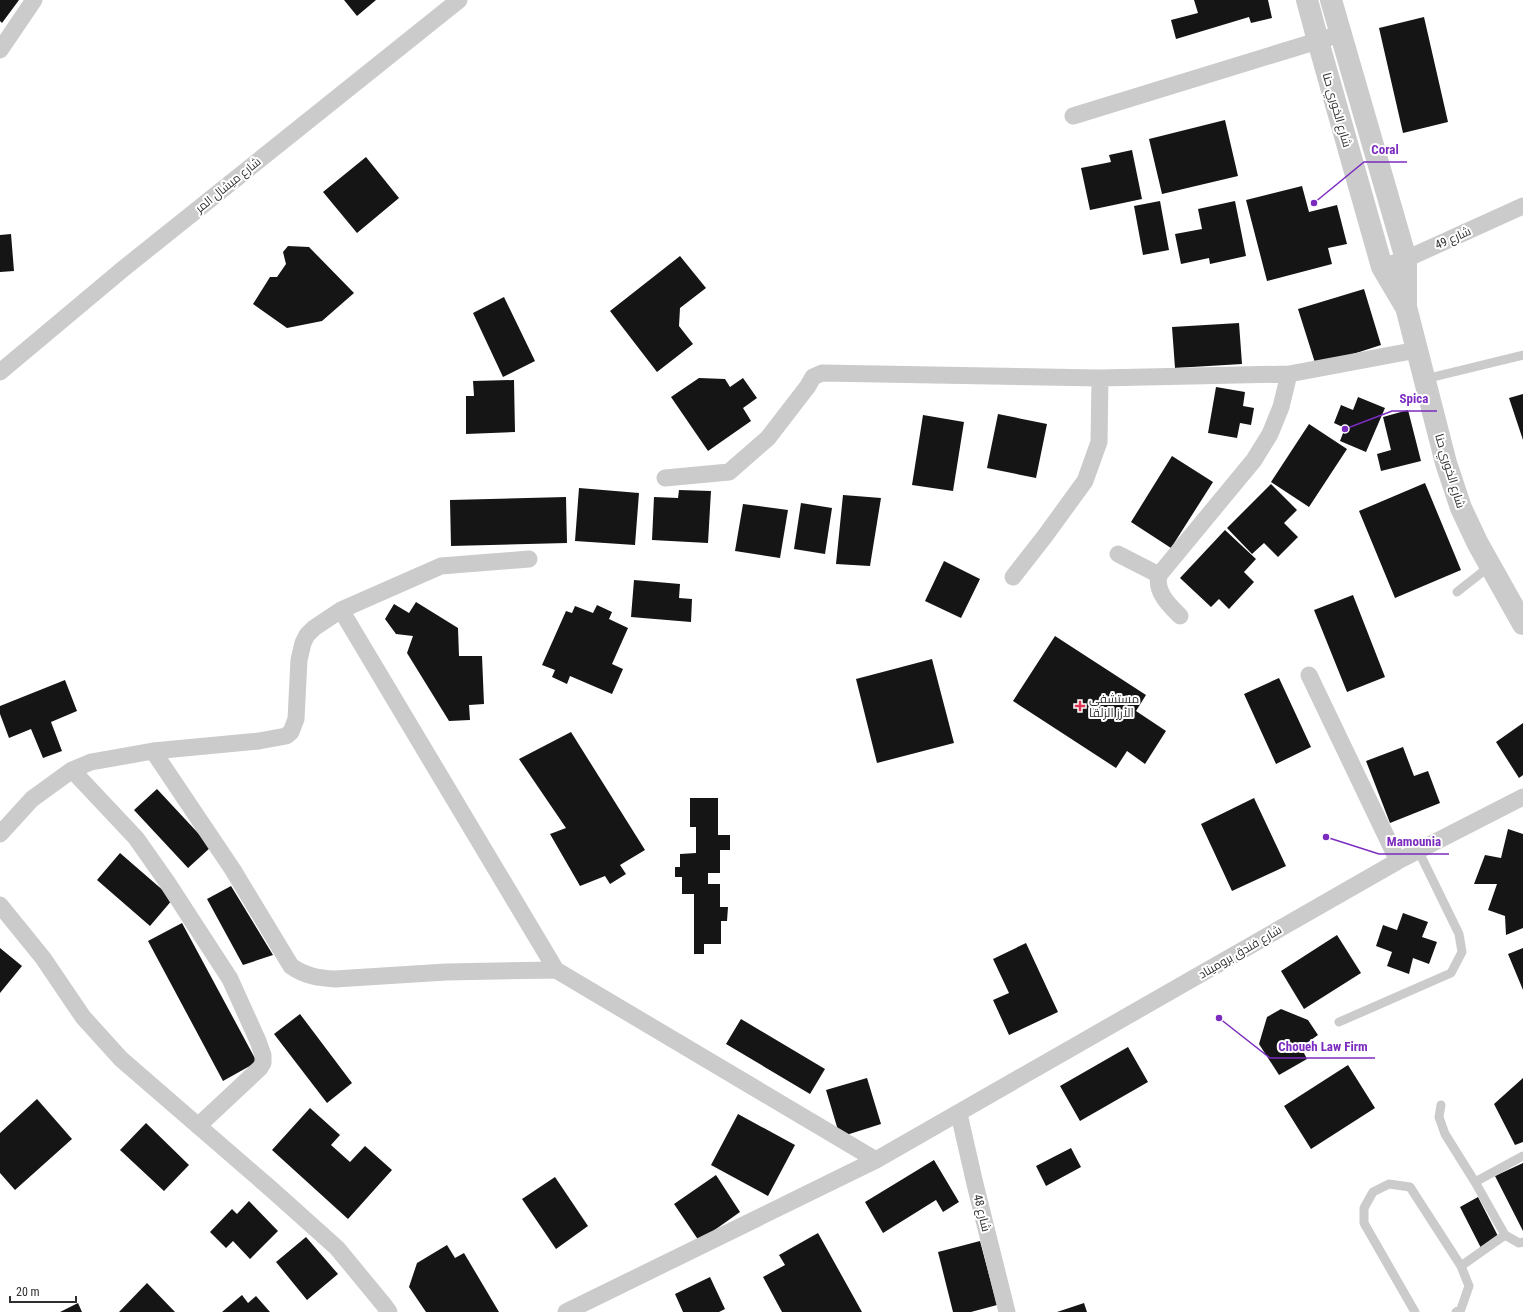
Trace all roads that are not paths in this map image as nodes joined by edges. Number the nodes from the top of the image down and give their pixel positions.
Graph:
1 (34, 0) edge
2 (459, 0) edge
3 (1307, 0) edge
4 (1331, 0) edge
5 (1340, 34) junction
6 (1318, 41) junction
7 (0, 50) edge
8 (1073, 116) dead end
9 (1523, 206) edge
10 (1406, 259) junction
11 (1382, 267) junction
12 (1406, 307) junction
13 (1417, 350) junction
14 (1523, 355) edge
15 (0, 372) edge
16 (1288, 374) junction
17 (1100, 378) junction
18 (1425, 379) junction
19 (665, 478) dead end
20 (1118, 554) dead end
21 (529, 559) dead end
22 (1490, 566) junction
23 (1159, 575) junction
24 (1013, 577) dead end
25 (1457, 592) dead end
26 (341, 610) junction
27 (1180, 616) dead end
28 (1523, 624) edge
29 (1309, 675) dead end
30 (153, 751) junction
31 (72, 770) junction
32 (1523, 797) edge
33 (0, 834) edge
34 (1418, 850) junction
35 (1398, 861) junction
36 (0, 905) edge
37 (556, 970) junction
38 (1339, 1022) dead end
39 (1440, 1105) dead end
40 (959, 1114) junction
41 (198, 1126) junction
42 (1523, 1156) edge
43 (876, 1160) junction
44 (1475, 1182) junction
45 (1505, 1235) junction
46 (1523, 1242) edge
47 (1461, 1266) junction
48 (389, 1312) edge
49 (566, 1312) edge
50 (1007, 1312) edge
51 (1415, 1312) edge
52 (1456, 1312) edge

1 - 7 street
2 - 15 street, شارع ميشال المر
3 - 6 street, شارع الخوري حنا
4 - 5 street, شارع الخوري حنا
5 - 6 street
5 - 10 street, شارع الخوري حنا
6 - 8 street
6 - 11 street, شارع الخوري حنا
9 - 10 street, شارع 49
10 - 11 street, شارع 49
10 - 12 street, شارع الخوري حنا
11 - 12 street, شارع الخوري حنا
12 - 13 street, شارع الخوري حنا
13 - 16 street
13 - 18 street, شارع الخوري حنا
14 - 18 lane
16 - 17 street
16 - 23 street
17 - 19 street
17 - 24 street
18 - 22 street, شارع الخوري حنا
20 - 23 street
21 - 26 street
22 - 25 lane
22 - 28 street, شارع الخوري حنا
23 - 27 street
26 - 30 street
26 - 37 street
29 - 35 street
30 - 31 street
30 - 37 street
31 - 33 street
31 - 41 street
32 - 34 street, شارع فندق بروميناد
34 - 35 street, شارع فندق بروميناد
34 - 38 lane
35 - 40 street, شارع فندق بروميناد
36 - 41 street
37 - 43 street
39 - 44 lane
40 - 43 street, شارع فندق بروميناد
40 - 50 street, شارع 48
41 - 48 street
42 - 44 lane
43 - 49 street, شارع فندق بروميناد
44 - 45 lane
45 - 46 lane
45 - 47 lane
47 - 51 lane
47 - 52 lane

